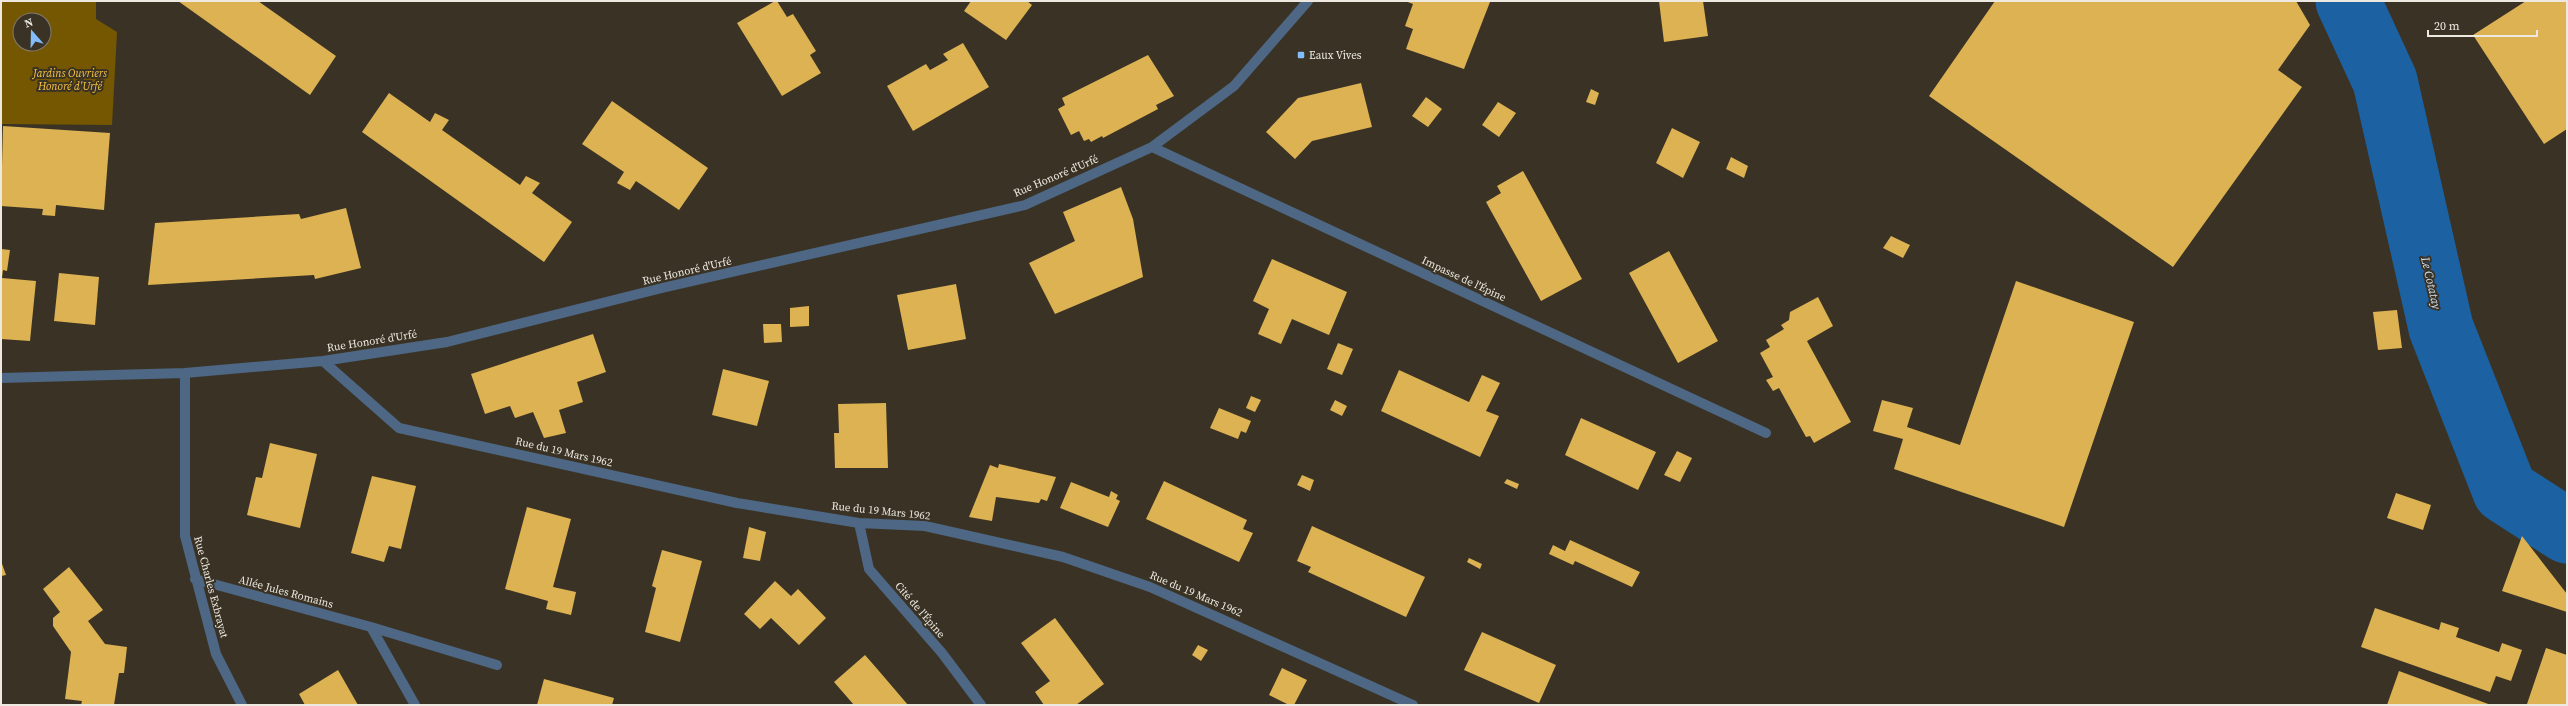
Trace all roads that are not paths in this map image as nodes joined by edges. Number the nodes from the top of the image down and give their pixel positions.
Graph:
1 (1308, 1) edge
2 (1152, 147) junction
3 (323, 360) junction
4 (185, 373) junction
5 (1, 378) edge
6 (1766, 433) dead end
7 (859, 523) junction
8 (195, 580) junction
9 (370, 627) junction
10 (497, 665) dead end
11 (242, 705) edge
12 (416, 705) edge
13 (981, 705) edge
14 (1413, 705) edge

1 - 2 street, Rue Honoré d'Urfé
2 - 3 street, Rue Honoré d'Urfé
2 - 6 street, Impasse de l'Épine
3 - 4 street, Rue Honoré d'Urfé
3 - 7 street, Rue du 19 Mars 1962
4 - 5 street, Rue Honoré d'Urfé
4 - 8 street, Rue Charles Exbrayat
7 - 13 street, Cité de l'Épine
7 - 14 street, Rue du 19 Mars 1962
8 - 9 street, Allée Jules Romains
8 - 11 street, Rue Charles Exbrayat
9 - 10 street, Allée Jules Romains
9 - 12 street

